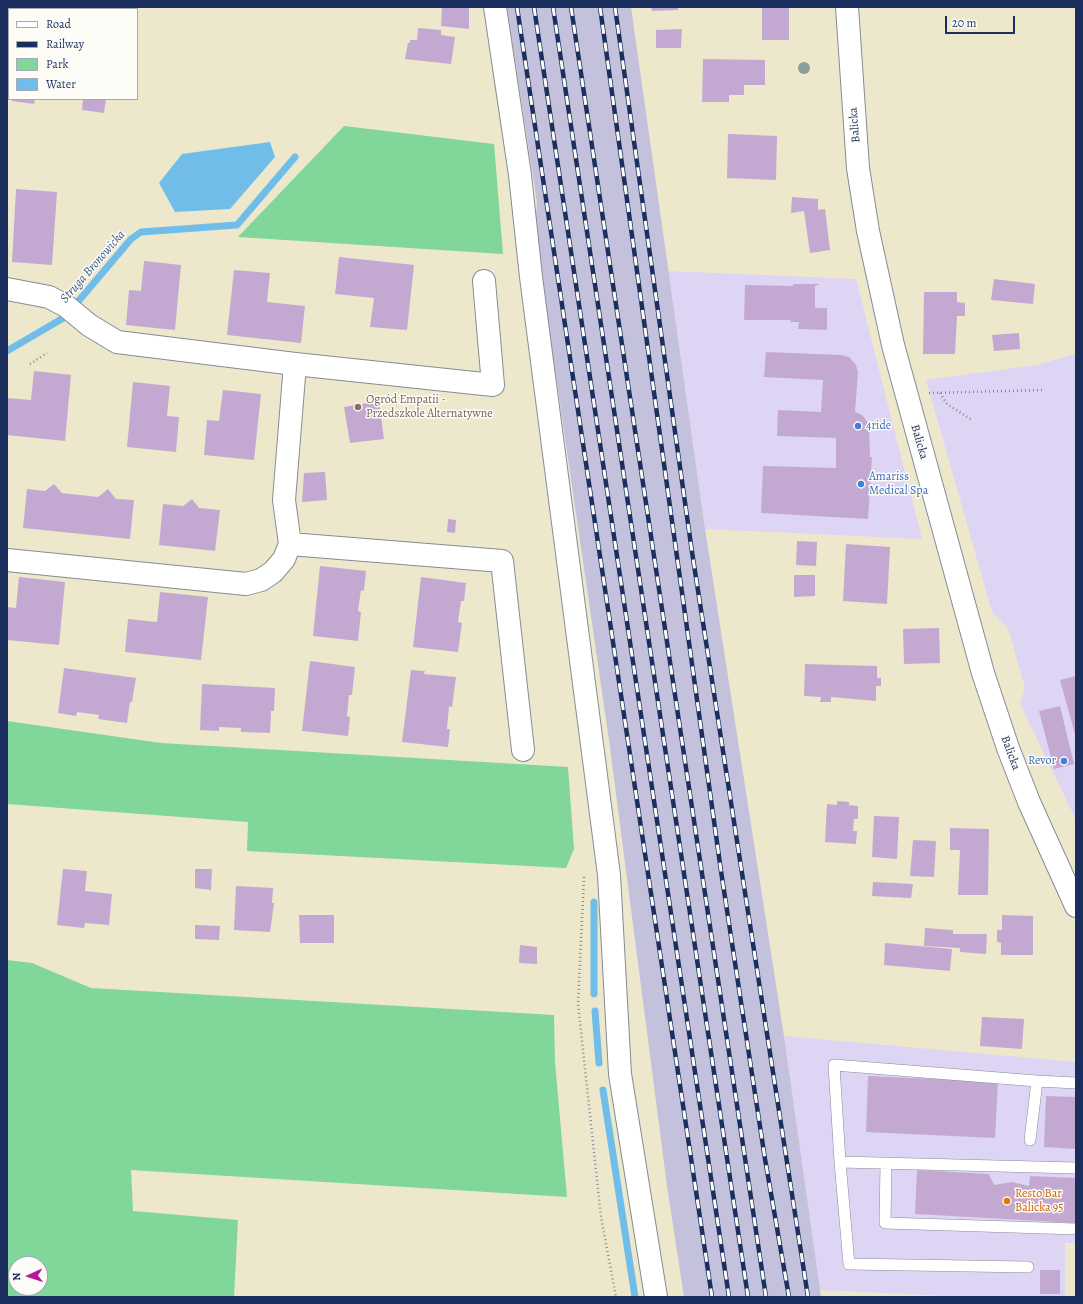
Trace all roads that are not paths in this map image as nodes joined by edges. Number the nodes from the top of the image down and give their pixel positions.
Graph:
1 (495, 7) edge
2 (847, 7) edge
3 (484, 281) dead end
4 (7, 289) edge
5 (295, 364) junction
6 (290, 544) junction
7 (7, 560) edge
8 (523, 750) dead end
9 (1076, 906) edge
10 (1037, 1081) junction
11 (1076, 1083) edge
12 (1030, 1140) dead end
13 (840, 1162) junction
14 (886, 1163) junction
15 (1076, 1168) edge
16 (1076, 1229) edge
17 (1028, 1267) dead end
18 (656, 1297) edge

1 - 18 street
2 - 9 street, Balicka
3 - 5 street
4 - 5 street
5 - 6 street
6 - 7 street
6 - 8 street
10 - 11 lane
10 - 12 lane
10 - 13 lane
13 - 14 lane
13 - 17 lane
14 - 15 lane
14 - 16 lane

